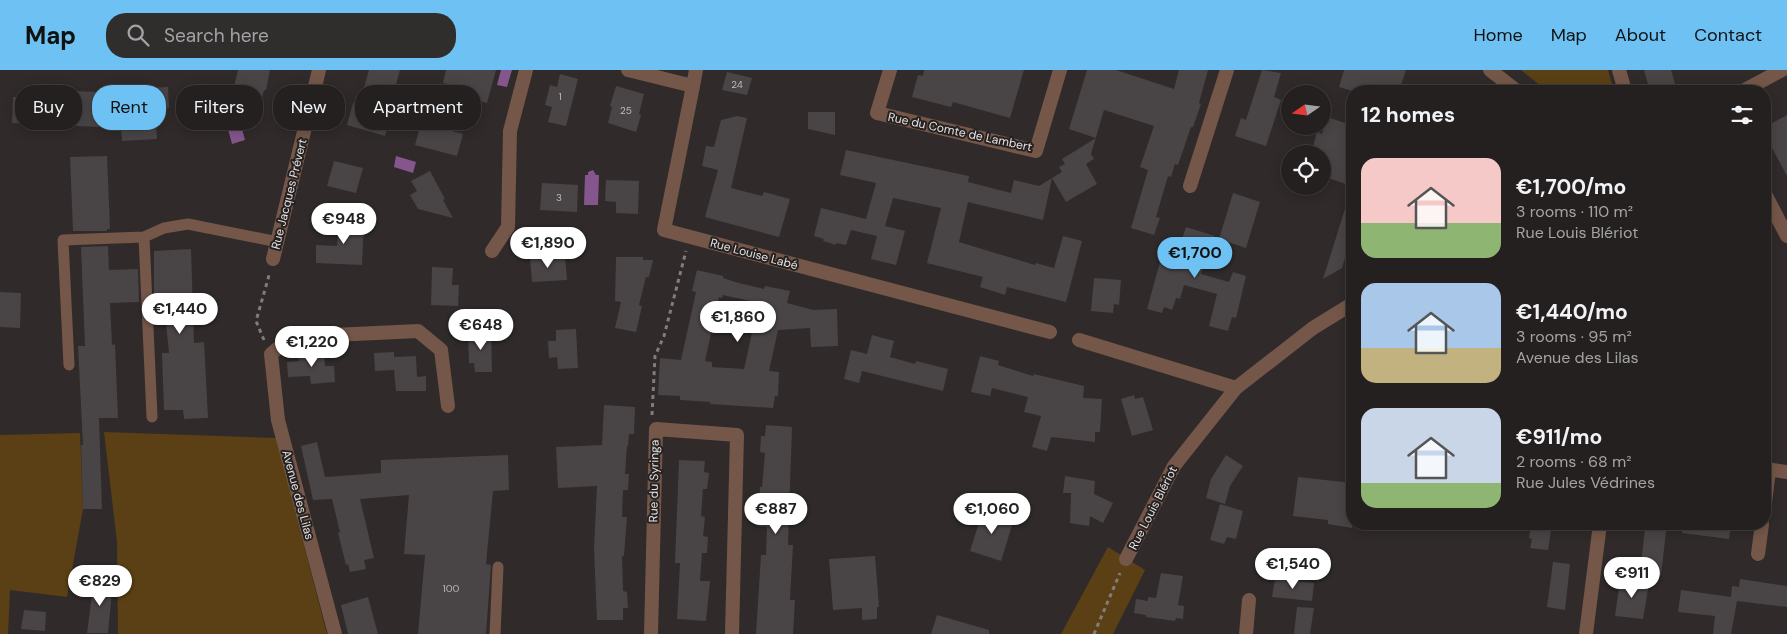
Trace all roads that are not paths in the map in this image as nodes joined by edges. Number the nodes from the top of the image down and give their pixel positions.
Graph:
1 (319, 70) edge
2 (526, 70) edge
3 (628, 70) edge
4 (696, 70) edge
5 (890, 70) edge
6 (1060, 70) edge
7 (1227, 70) edge
8 (1490, 70) edge
9 (1619, 70) edge
10 (1782, 70) edge
11 (1509, 85) edge
12 (1623, 85) edge
13 (1754, 85) edge
14 (693, 86) junction
15 (1190, 186) dead end
16 (1771, 205) edge
17 (144, 236) junction
18 (1787, 236) edge
19 (278, 242) junction
20 (492, 251) dead end
21 (273, 259) road end
22 (1346, 308) edge
23 (1050, 332) dead end
24 (1079, 340) dead end
25 (69, 365) dead end
26 (1236, 388) junction
27 (448, 406) dead end
28 (152, 417) dead end
29 (1771, 470) edge
30 (1787, 472) edge
31 (1599, 530) edge
32 (1761, 530) edge
33 (1758, 554) dead end
34 (1126, 559) road end
35 (498, 567) dead end
36 (1249, 600) dead end
37 (335, 634) edge
38 (496, 634) edge
39 (651, 634) edge
40 (732, 634) edge
41 (1246, 634) edge
42 (1586, 634) edge

1 - 19 street, Rue Jacques Prévert
2 - 20 street
3 - 14 street
4 - 14 street
5 - 6 street, Rue du Comte de Lambert
7 - 15 street
8 - 11 street
9 - 12 street
10 - 13 street
14 - 23 street, Rue Louise Labé
16 - 18 street
17 - 19 lane
17 - 25 lane
17 - 28 lane
19 - 21 street, Rue Jacques Prévert
22 - 26 street, Rue Louis Blériot
24 - 26 street
26 - 34 street, Rue Louis Blériot
27 - 37 street, Avenue des Lilas
29 - 30 street
31 - 42 street
32 - 33 street
35 - 38 lane
36 - 41 street
39 - 40 street, Rue du Syringa

